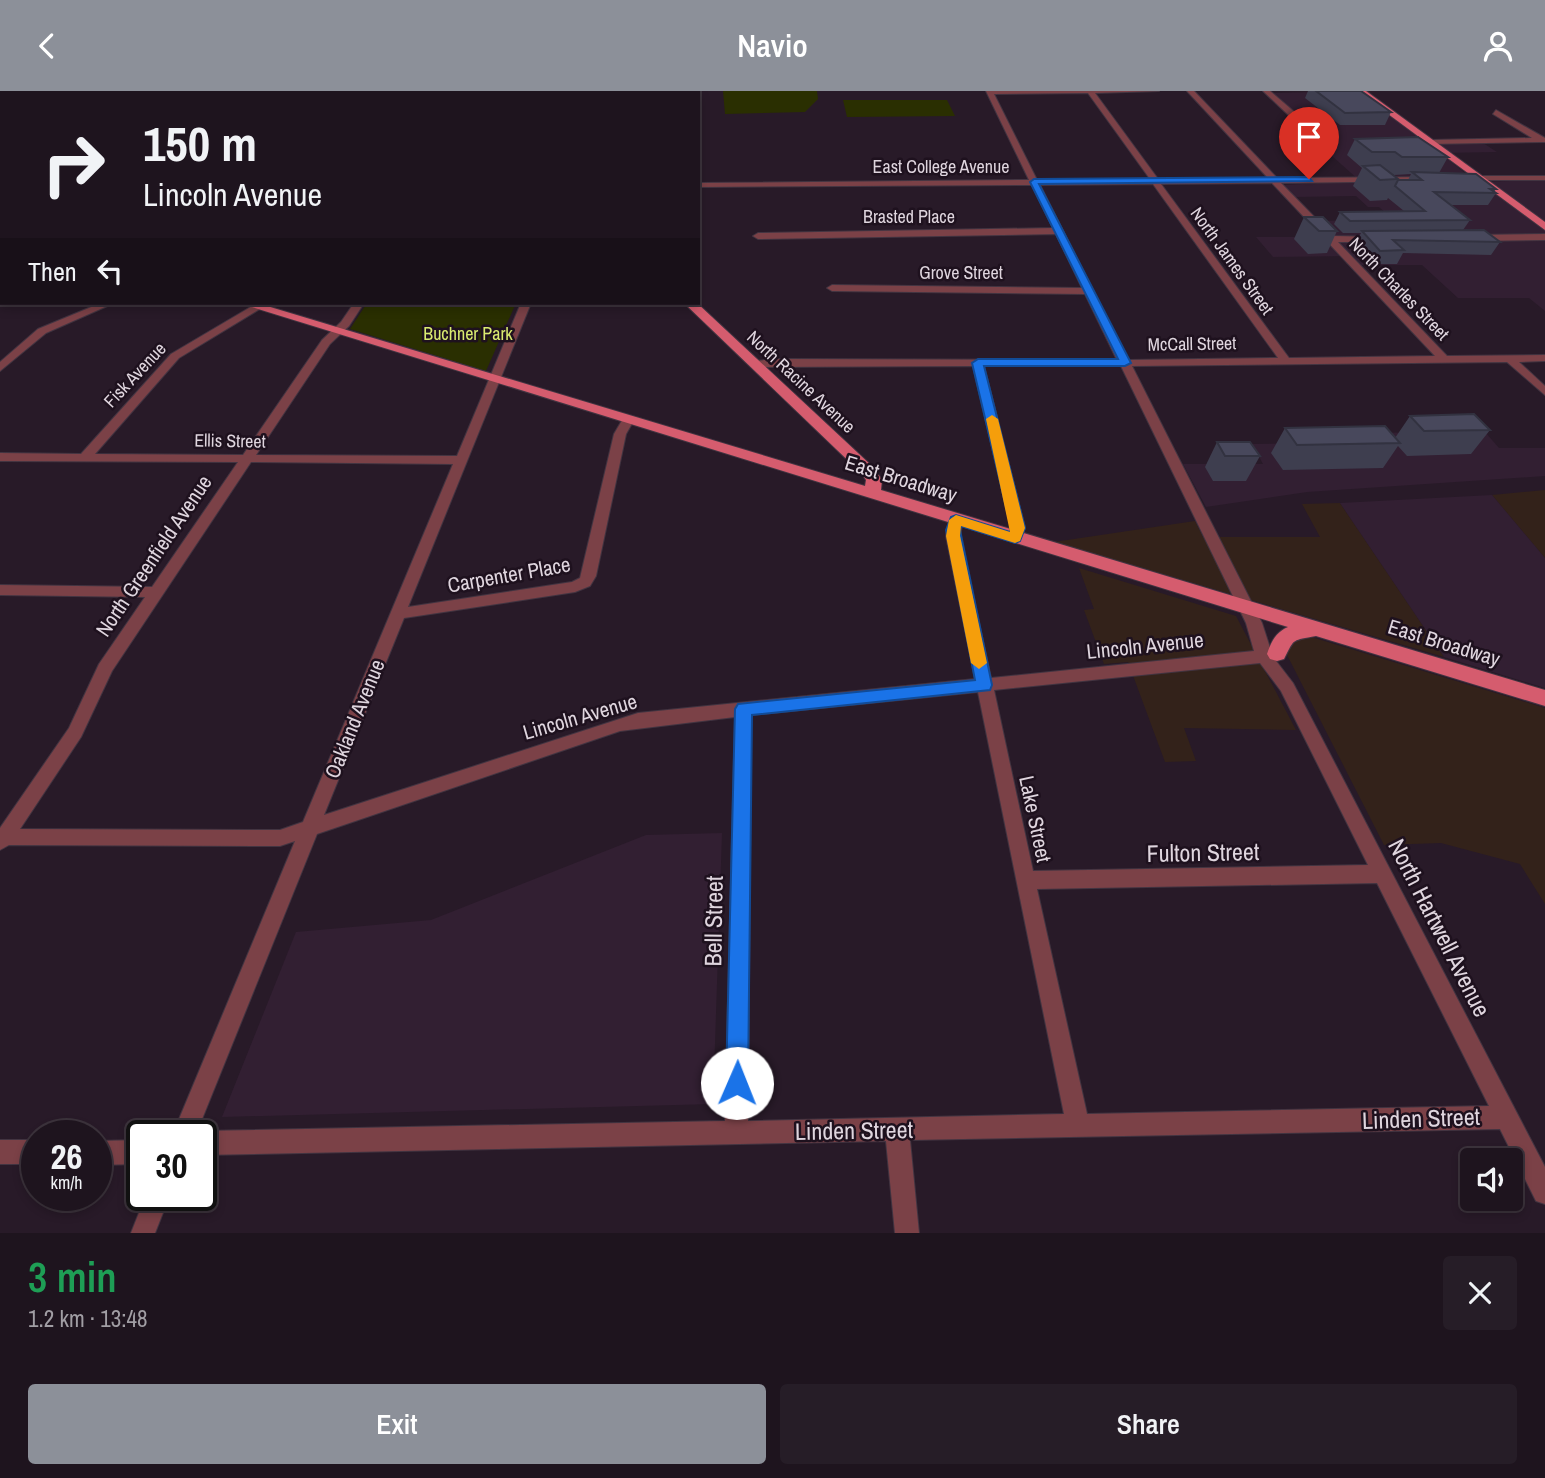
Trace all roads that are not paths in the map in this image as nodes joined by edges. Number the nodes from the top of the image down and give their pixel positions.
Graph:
1 (1090, 91) edge
2 (1156, 91) edge
3 (1190, 91) edge
4 (1266, 91) edge
5 (1361, 91) edge
6 (989, 92) edge
7 (1496, 112) dead end
8 (1302, 123) dead end
9 (1543, 140) edge
10 (1430, 142) junction
11 (1452, 178) edge
12 (1478, 178) junction
13 (1545, 178) edge
14 (1440, 179) edge
15 (1154, 180) junction
16 (1273, 180) junction
17 (1034, 182) junction
18 (700, 185) edge
19 (1545, 227) edge
20 (1060, 231) junction
21 (758, 236) dead end
22 (1545, 237) edge
23 (1459, 238) edge
24 (1330, 239) junction
25 (1386, 239) edge
26 (832, 288) dead end
27 (1090, 291) junction
28 (104, 305) edge
29 (251, 305) edge
30 (357, 305) edge
31 (525, 305) edge
32 (692, 305) edge
33 (337, 331) junction
34 (1509, 358) junction
35 (1545, 358) edge
36 (1444, 359) junction
37 (1285, 360) junction
38 (978, 363) junction
39 (1125, 363) junction
40 (755, 364) junction
41 (0, 368) edge
42 (494, 380) junction
43 (1545, 393) edge
44 (628, 420) junction
45 (0, 457) edge
46 (83, 458) junction
47 (246, 459) junction
48 (460, 460) junction
49 (872, 494) junction
50 (956, 520) junction
51 (1015, 538) junction
52 (0, 590) edge
53 (157, 592) junction
54 (397, 614) junction
55 (1250, 615) junction
56 (1324, 631) junction
57 (1272, 655) junction
58 (984, 685) junction
59 (1545, 698) edge
60 (743, 709) junction
61 (310, 829) junction
62 (2, 839) edge
63 (1382, 874) junction
64 (1025, 880) junction
65 (1506, 1117) junction
66 (190, 1120) edge
67 (1078, 1127) junction
68 (897, 1130) junction
69 (736, 1134) junction
70 (217, 1143) edge
71 (0, 1152) edge
72 (21, 1152) edge
73 (1545, 1192) edge
74 (152, 1211) edge
75 (143, 1233) edge
76 (907, 1233) edge

1 - 2 street
1 - 6 street
1 - 15 street, North James Street
3 - 16 street, North Charles Street
4 - 8 street
5 - 10 main road
6 - 17 street, North Hartwell Avenue
7 - 9 street
9 - 10 street
10 - 12 main road
11 - 12 street
12 - 13 street
12 - 19 main road
14 - 16 street, East College Avenue
15 - 16 street, East College Avenue
15 - 17 street, East College Avenue
15 - 37 street, North James Street
16 - 24 street, North Charles Street
17 - 18 street, East College Avenue
17 - 20 street, North Hartwell Avenue
20 - 21 street, Brasted Place
20 - 27 street, North Hartwell Avenue
22 - 23 street
24 - 25 street
24 - 36 street, North Charles Street
26 - 27 street, Grove Street
27 - 39 street, North Hartwell Avenue
28 - 41 street
29 - 33 main road, East Broadway
29 - 46 street, Fisk Avenue
30 - 33 street, North Greenfield Avenue
31 - 42 street, Oakland Avenue
32 - 40 main road, North Racine Avenue
33 - 42 main road, East Broadway
33 - 47 street, North Greenfield Avenue
34 - 35 street, McCall Street
34 - 36 street, McCall Street
34 - 43 street
36 - 37 street, McCall Street
37 - 39 street, McCall Street
38 - 39 street, McCall Street
38 - 40 street, McCall Street
38 - 51 street
39 - 55 street, North Hartwell Avenue
40 - 49 main road, North Racine Avenue
42 - 44 main road, East Broadway
42 - 48 street, Oakland Avenue
44 - 49 main road, East Broadway
44 - 54 street, Carpenter Place
45 - 46 street, Ellis Street
46 - 47 street, Ellis Street
47 - 48 street, Ellis Street
47 - 53 street, North Greenfield Avenue
48 - 54 street, Oakland Avenue
49 - 50 main road, East Broadway
50 - 51 main road, East Broadway
50 - 58 street, Lake Street
51 - 55 main road, East Broadway
52 - 53 street
53 - 62 street, North Greenfield Avenue
54 - 61 street, Oakland Avenue
55 - 56 main road, East Broadway
55 - 57 street, North Hartwell Avenue
56 - 57 main road
56 - 59 main road, East Broadway
57 - 58 street, Lincoln Avenue
57 - 63 street, North Hartwell Avenue
58 - 60 street, Lincoln Avenue
58 - 64 street, Lake Street
60 - 61 street, Lincoln Avenue
60 - 69 street, Bell Street
61 - 62 street, Lincoln Avenue
61 - 66 street, Oakland Avenue
63 - 64 street, Fulton Street
63 - 65 street, North Hartwell Avenue
64 - 67 street, Lake Street
65 - 67 street, Linden Street
65 - 73 street, North Hartwell Avenue
67 - 68 street, Linden Street
68 - 69 street, Linden Street
68 - 76 street
69 - 70 street, Linden Street
71 - 72 street
74 - 75 street

